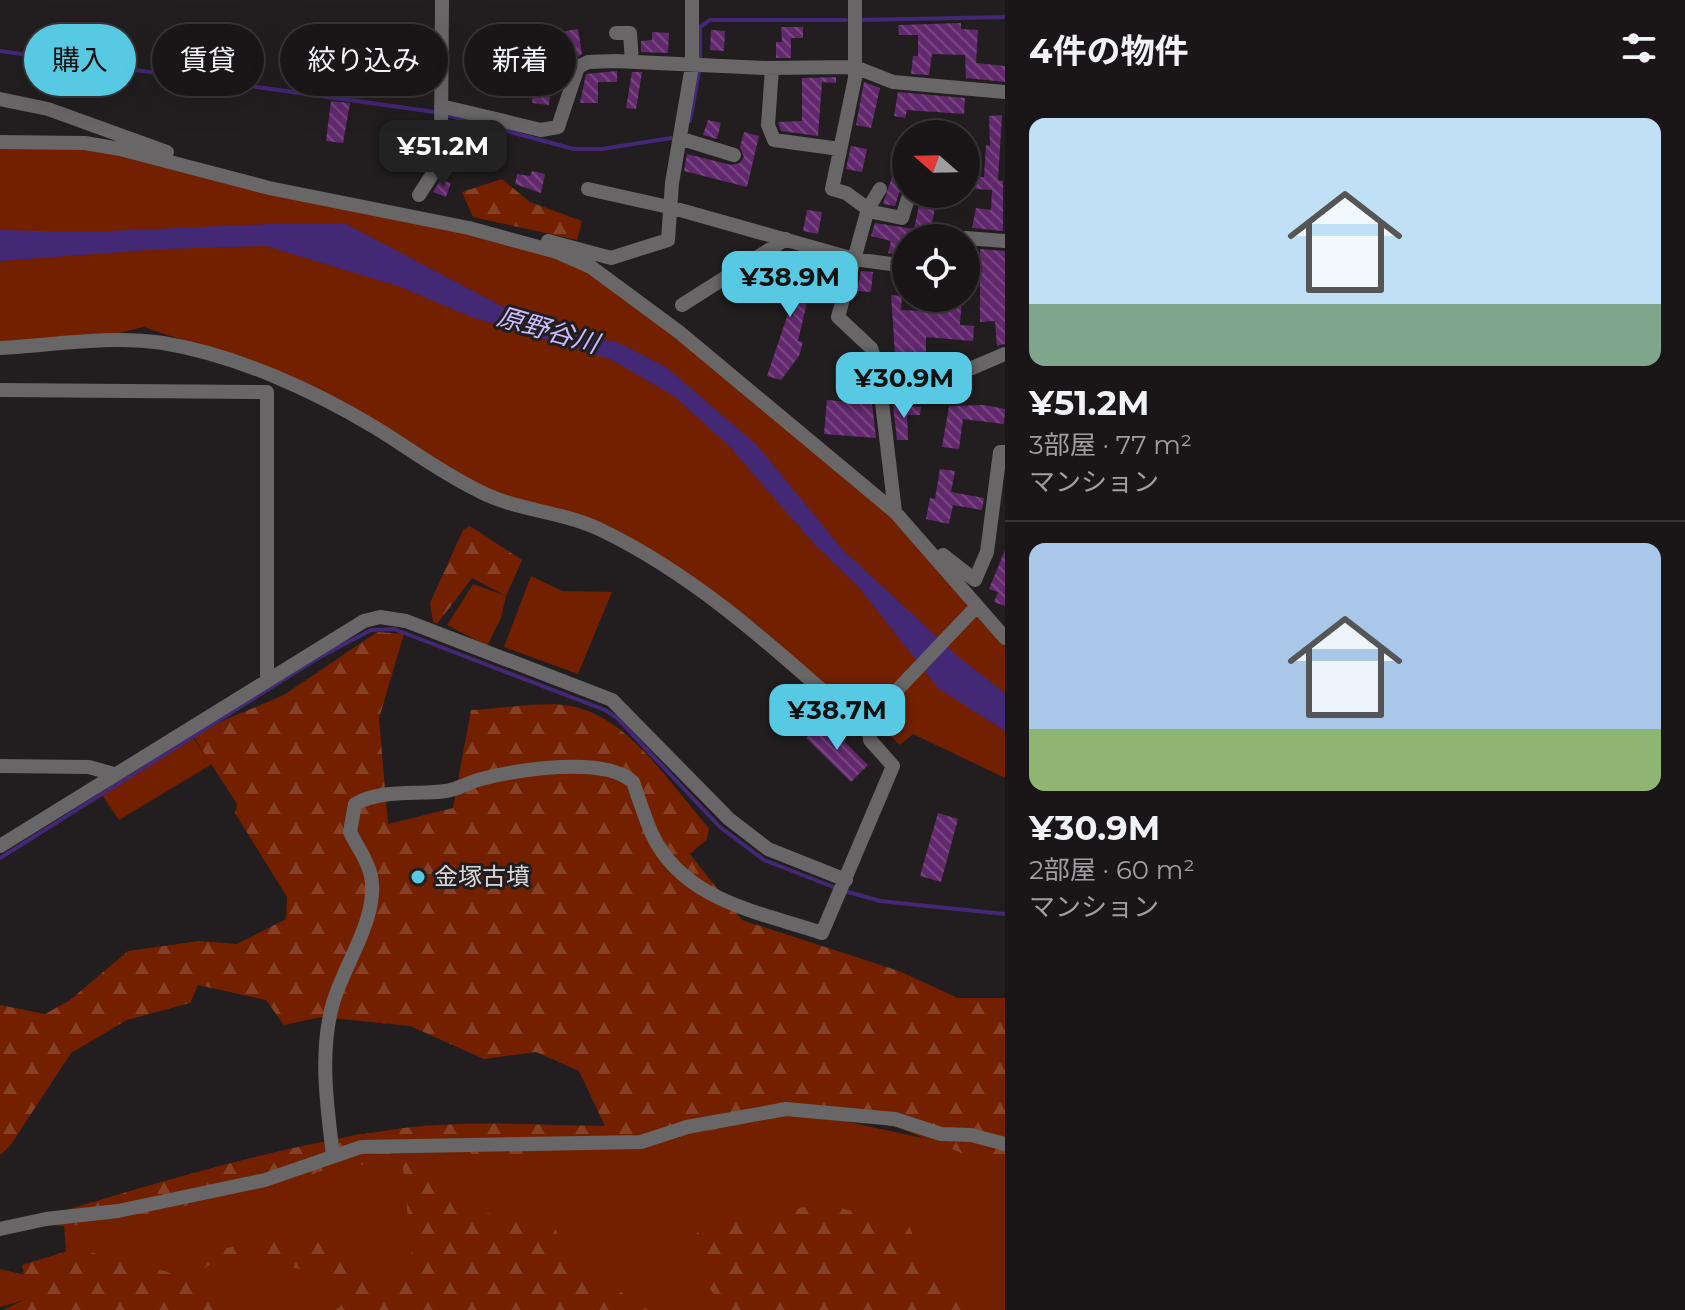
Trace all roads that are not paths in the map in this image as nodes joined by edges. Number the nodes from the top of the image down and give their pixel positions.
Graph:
1 (442, 0) edge
2 (692, 0) edge
3 (855, 0) edge
4 (616, 33) dead end
5 (632, 62) junction
6 (692, 66) junction
7 (855, 67) junction
8 (772, 68) junction
9 (1005, 92) edge
10 (0, 99) edge
11 (441, 106) junction
12 (682, 139) junction
13 (0, 142) edge
14 (840, 149) junction
15 (734, 155) dead end
16 (226, 175) junction
17 (588, 189) dead end
18 (880, 189) dead end
19 (419, 195) dead end
20 (673, 208) junction
21 (905, 208) edge
22 (868, 210) junction
23 (786, 239) junction
24 (980, 239) edge
25 (1005, 241) edge
26 (529, 244) junction
27 (854, 259) junction
28 (892, 264) edge
29 (682, 305) dead end
30 (0, 348) edge
31 (1005, 354) edge
32 (878, 368) junction
33 (0, 390) edge
34 (1005, 452) edge
35 (895, 512) junction
36 (927, 545) junction
37 (973, 610) junction
38 (1005, 627) edge
39 (1005, 638) edge
40 (267, 679) junction
41 (862, 727) junction
42 (0, 766) edge
43 (114, 774) junction
44 (0, 846) edge
45 (846, 880) junction
46 (1005, 1144) edge
47 (333, 1155) junction
48 (0, 1229) edge

1 - 11 street
2 - 6 street
3 - 7 street
4 - 5 street
5 - 6 street
5 - 11 street
6 - 8 street
6 - 12 street
7 - 8 street
7 - 9 street
7 - 14 street
8 - 14 street
10 - 16 street
11 - 19 street
12 - 15 street
12 - 20 street
13 - 16 street
14 - 22 street
16 - 26 street
17 - 20 street
18 - 22 street
20 - 23 street
20 - 26 street
21 - 22 street
22 - 27 street
23 - 27 street
23 - 29 street
24 - 25 street
26 - 35 street
27 - 28 street
27 - 32 street
30 - 41 street
31 - 32 street
32 - 35 street
33 - 40 street
34 - 36 street
35 - 36 street
36 - 37 street
37 - 38 street
37 - 39 street
37 - 41 street
40 - 43 street
40 - 45 street
41 - 45 street
42 - 43 street
43 - 44 street
45 - 47 street
46 - 47 street
47 - 48 street

